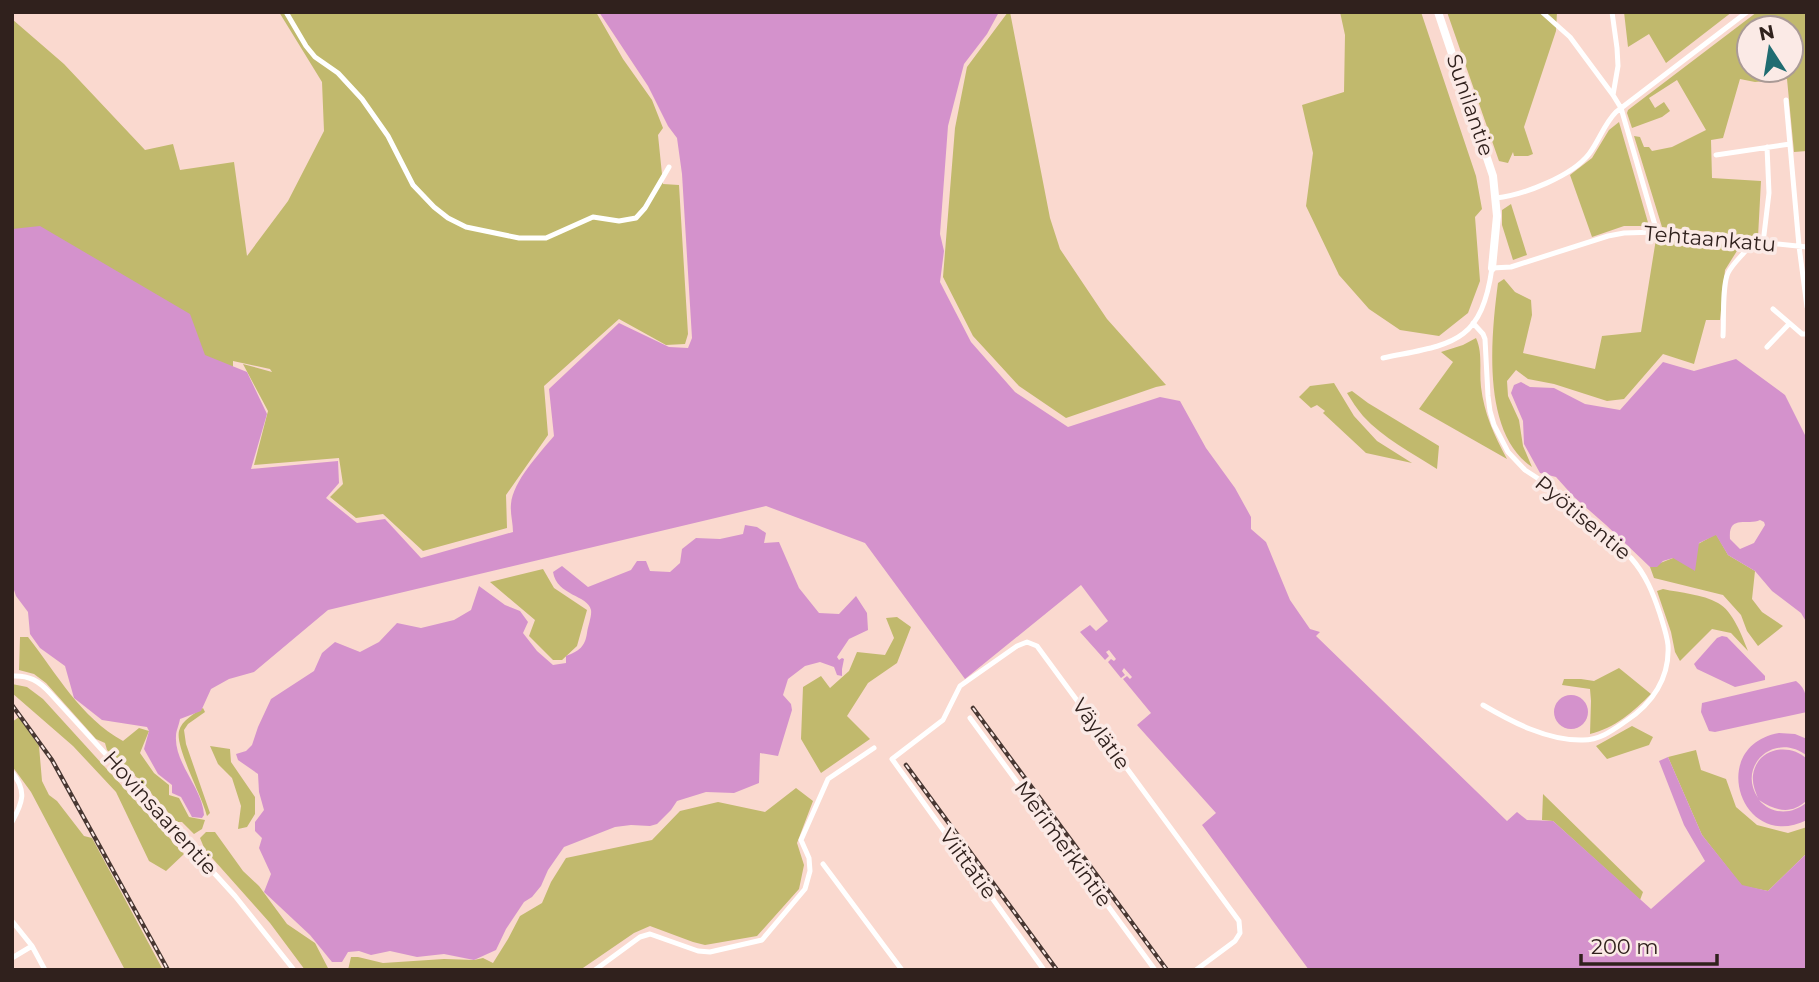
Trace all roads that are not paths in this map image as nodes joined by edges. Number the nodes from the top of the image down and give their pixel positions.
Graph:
1 (286, 12) edge
2 (1438, 12) edge
3 (1542, 12) edge
4 (1612, 12) edge
5 (1747, 12) edge
6 (1613, 95) junction
7 (1786, 100) dead end
8 (1620, 108) junction
9 (1790, 144) junction
10 (1767, 147) junction
11 (1716, 155) dead end
12 (670, 167) dead end
13 (1496, 198) junction
14 (1657, 232) junction
15 (1752, 242) junction
16 (1763, 243) junction
17 (1799, 246) junction
18 (1807, 247) edge
19 (1492, 268) junction
20 (1807, 307) edge
21 (1773, 309) dead end
22 (1473, 323) junction
23 (1789, 324) junction
24 (1807, 334) edge
25 (1723, 336) dead end
26 (1767, 346) dead end
27 (1383, 358) dead end
28 (12, 676) edge
29 (1483, 705) dead end
30 (971, 718) dead end
31 (874, 748) dead end
32 (892, 759) joint
33 (12, 772) edge
34 (12, 822) edge
35 (823, 864) dead end
36 (12, 921) edge
37 (32, 946) junction
38 (12, 958) edge
39 (45, 970) edge
40 (294, 970) edge
41 (595, 970) edge
42 (902, 970) edge
43 (1044, 970) edge
44 (1155, 970) edge
45 (1196, 970) edge

1 - 12 street
2 - 13 street, Sunilantie
3 - 6 street
4 - 6 street
5 - 8 street
6 - 8 street
7 - 9 street
8 - 13 street
8 - 14 street
9 - 10 street
9 - 17 street
10 - 11 street
10 - 16 street
13 - 19 street, Sunilantie
14 - 15 street, Tehtaankatu
14 - 19 street, Tehtaankatu
15 - 16 street, Tehtaankatu
15 - 25 street
16 - 17 street, Tehtaankatu
17 - 18 street, Tehtaankatu
17 - 20 street
19 - 22 street
21 - 23 street
22 - 27 street
22 - 29 street, Pyötisentie
23 - 24 street
23 - 26 street
28 - 40 street, Hovinsaarentie
30 - 44 street, Merimerkintie
31 - 41 street
32 - 43 street, Viittatie
32 - 45 street, Väylätie
33 - 34 street
35 - 42 street
36 - 37 street
37 - 38 street
37 - 39 street

